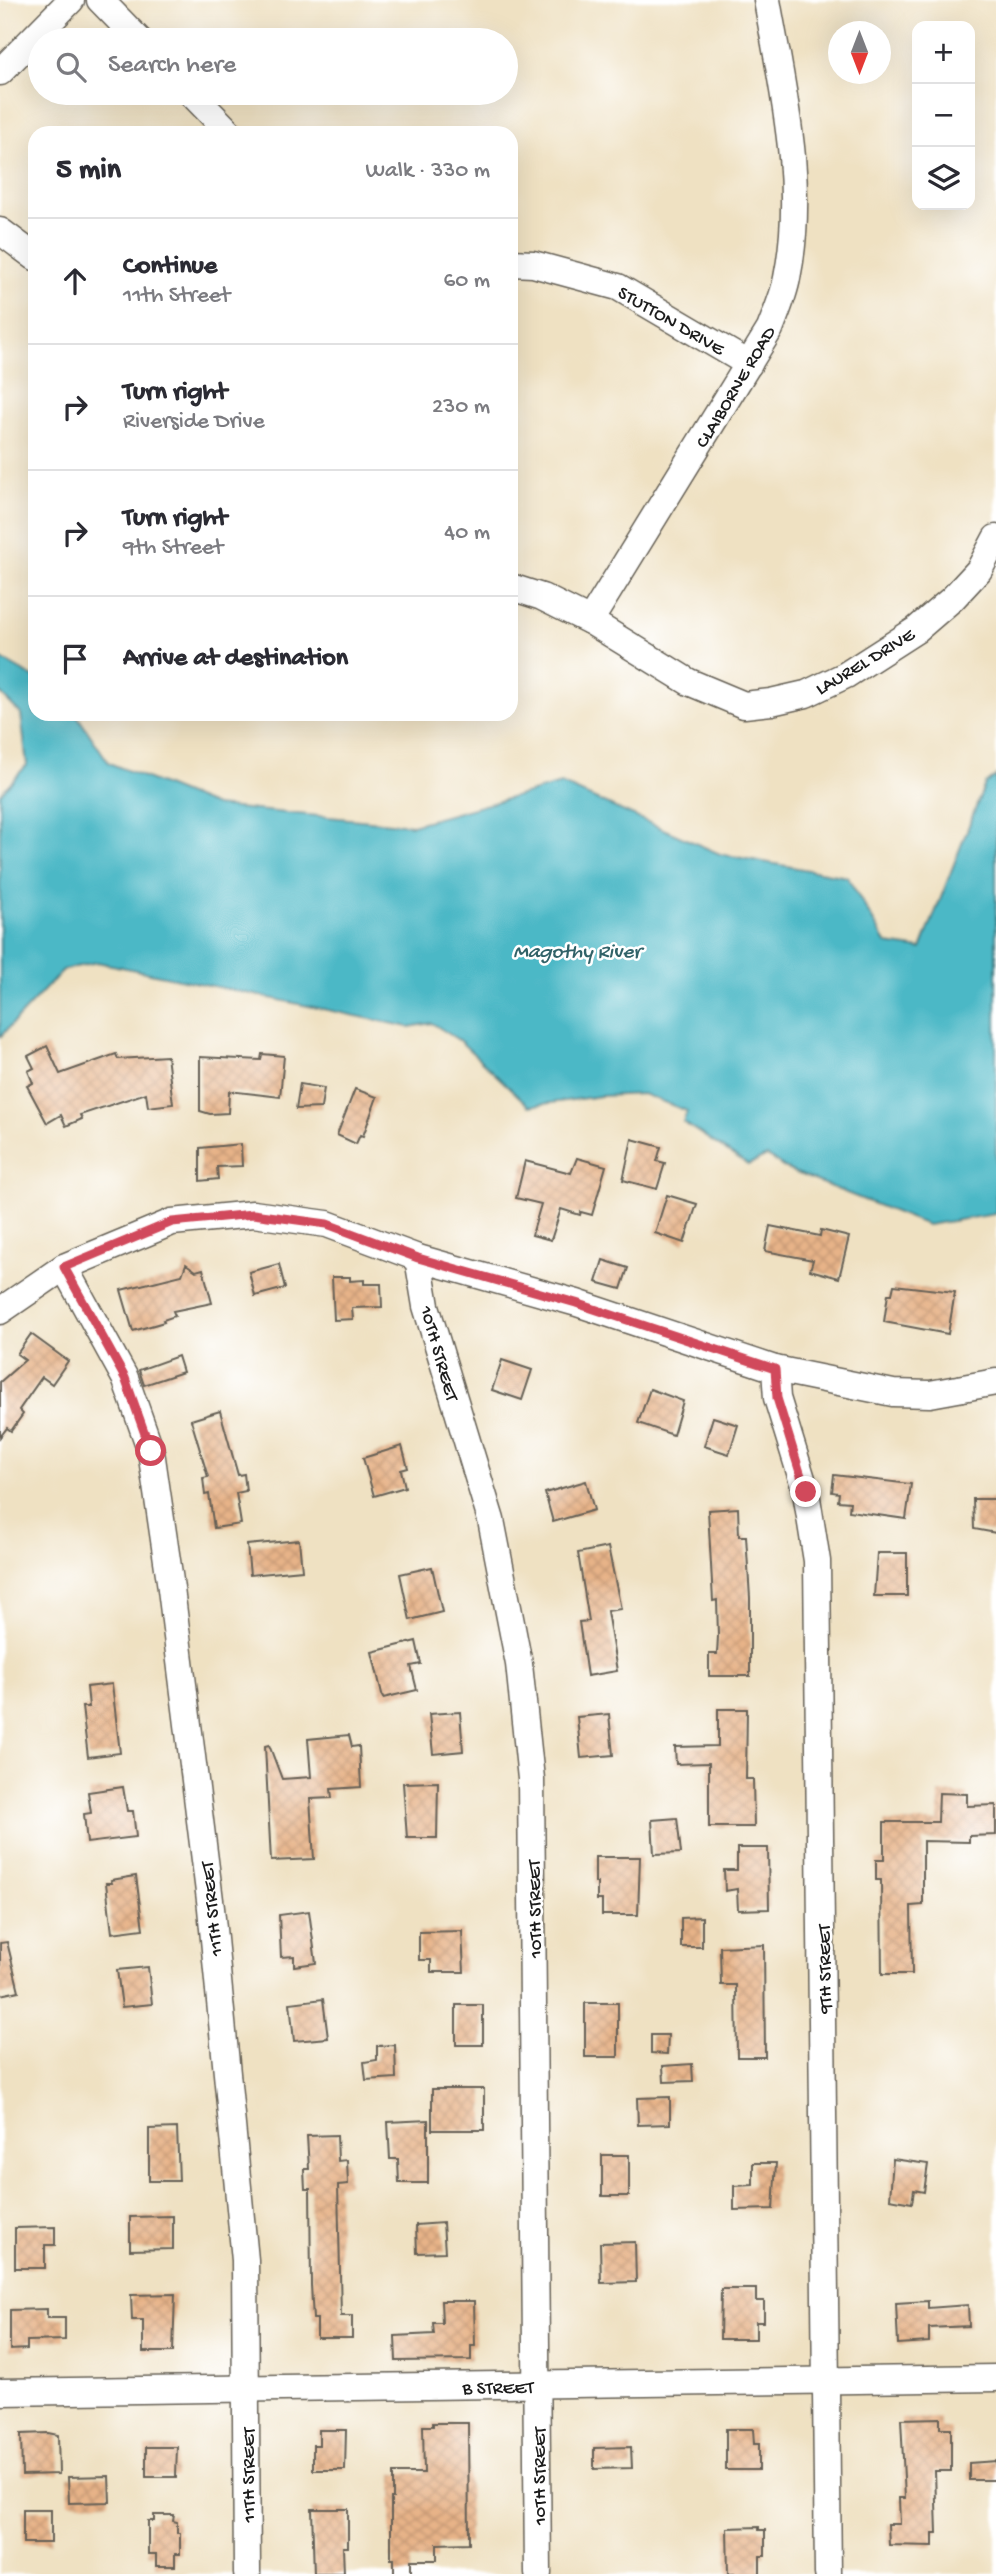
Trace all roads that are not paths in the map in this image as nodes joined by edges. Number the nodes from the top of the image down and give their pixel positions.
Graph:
1 (71, 0) edge
2 (100, 0) edge
3 (767, 0) edge
4 (43, 28) edge
5 (127, 28) edge
6 (28, 44) edge
7 (0, 72) edge
8 (203, 105) edge
9 (223, 126) edge
10 (0, 231) edge
11 (28, 252) edge
12 (518, 263) edge
13 (749, 364) junction
14 (996, 538) edge
15 (518, 589) edge
16 (590, 621) junction
17 (418, 1258) junction
18 (64, 1267) junction
19 (0, 1311) edge
20 (775, 1369) junction
21 (996, 1382) edge
22 (996, 2378) edge
23 (827, 2380) junction
24 (537, 2386) junction
25 (246, 2389) junction
26 (0, 2392) edge
27 (247, 2574) edge
28 (538, 2574) edge
29 (828, 2574) edge

1 - 4 street
2 - 5 street
3 - 13 street, CLAIBORNE ROAD
6 - 7 street
8 - 9 street
10 - 11 street
12 - 13 street, STUTTON DRIVE
13 - 16 street, CLAIBORNE ROAD
14 - 16 street, LAUREL DRIVE
15 - 16 street, LAUREL DRIVE
17 - 18 street
17 - 20 street
17 - 24 street, 10TH STREET
18 - 19 street
18 - 25 street, 11TH STREET
20 - 21 street
20 - 23 street, 9TH STREET
22 - 23 street, B STREET
23 - 24 street, B STREET
23 - 29 street, 9TH STREET
24 - 25 street, B STREET
24 - 28 street, 10TH STREET
25 - 26 street, B STREET
25 - 27 street, 11TH STREET

